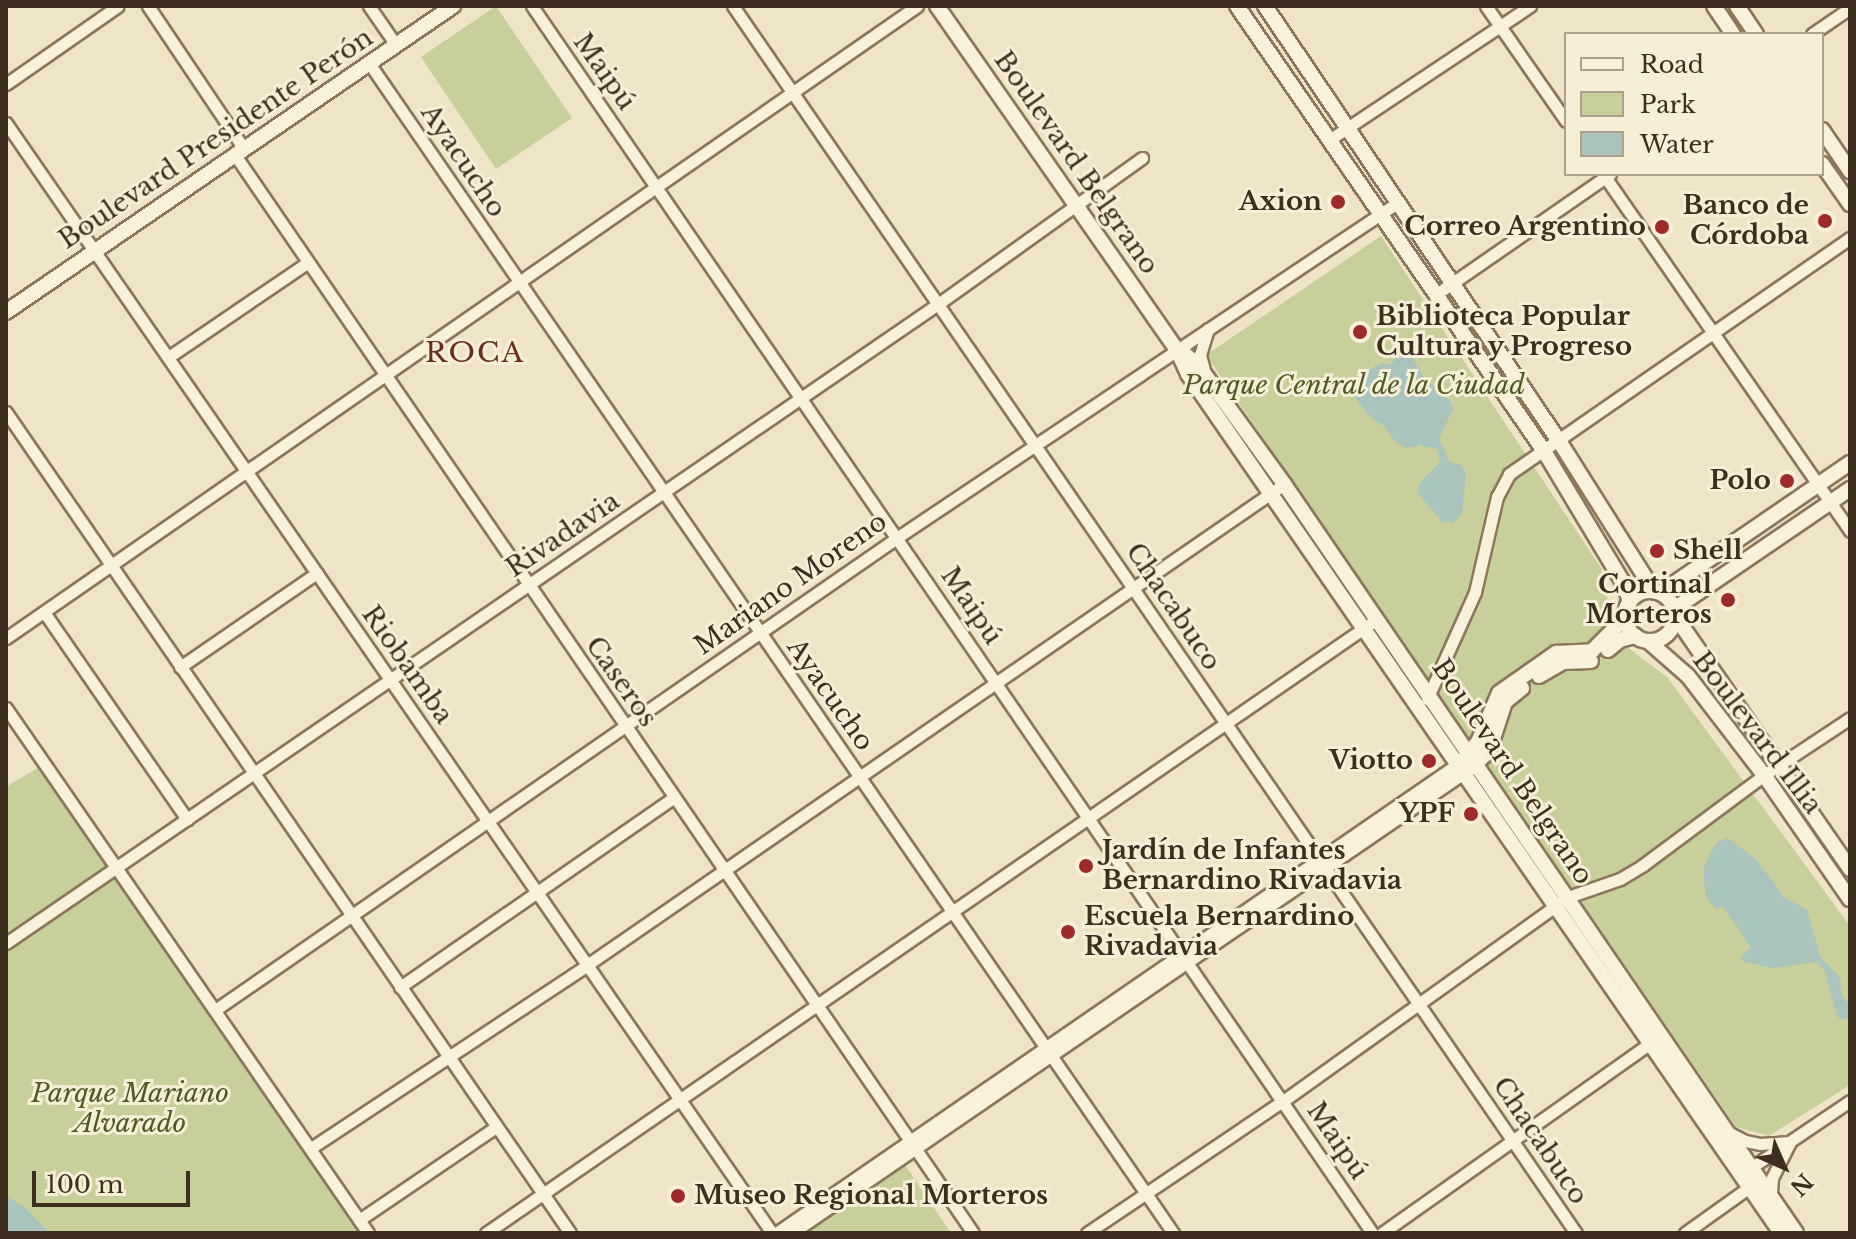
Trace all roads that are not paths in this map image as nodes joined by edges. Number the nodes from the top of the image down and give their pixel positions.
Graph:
1 (118, 6) edge
2 (148, 6) edge
3 (369, 6) edge
4 (453, 6) edge
5 (532, 6) edge
6 (733, 6) edge
7 (917, 6) edge
8 (937, 6) edge
9 (1237, 6) edge
10 (1265, 6) edge
11 (1486, 6) edge
12 (1530, 6) edge
13 (1714, 6) edge
14 (1737, 6) edge
15 (1850, 8) edge
16 (1500, 27) junction
17 (1732, 32) edge
18 (1755, 32) edge
19 (1815, 32) edge
20 (396, 45) junction
21 (369, 63) junction
22 (6, 84) edge
23 (793, 93) junction
24 (1564, 118) edge
25 (6, 123) edge
26 (1346, 127) junction
27 (1824, 133) edge
28 (1329, 140) junction
29 (239, 152) junction
30 (1142, 158) dead end
31 (1824, 167) edge
32 (1850, 171) edge
33 (1605, 176) edge
34 (1607, 176) edge
35 (657, 186) junction
36 (1397, 203) junction
37 (1850, 204) edge
38 (1076, 207) junction
39 (1380, 214) junction
40 (1850, 238) edge
41 (97, 250) junction
42 (307, 263) junction
43 (520, 282) junction
44 (1453, 283) junction
45 (1438, 293) junction
46 (938, 304) junction
47 (6, 312) edge
48 (1208, 328) junction
49 (1713, 333) junction
50 (1176, 348) junction
51 (170, 356) junction
52 (382, 375) junction
53 (1206, 376) junction
54 (802, 398) junction
55 (6, 412) edge
56 (1559, 441) junction
57 (1034, 444) junction
58 (1544, 451) junction
59 (1850, 463) edge
60 (247, 471) junction
61 (1819, 485) junction
62 (1278, 488) junction
63 (1850, 489) edge
64 (664, 492) junction
65 (1831, 503) junction
66 (1850, 531) edge
67 (898, 537) junction
68 (110, 566) junction
69 (317, 573) junction
70 (527, 586) junction
71 (1133, 589) junction
72 (1657, 592) junction
73 (1630, 602) junction
74 (44, 612) junction
75 (1674, 613) junction
76 (1625, 618) junction
77 (1371, 623) junction
78 (760, 632) junction
79 (6, 638) edge
80 (1642, 638) junction
81 (180, 667) junction
82 (1532, 675) junction
83 (390, 680) junction
84 (997, 682) junction
85 (1429, 694) junction
86 (6, 708) edge
87 (1423, 711) junction
88 (1850, 718) edge
89 (1226, 724) junction
90 (624, 726) junction
91 (1467, 764) junction
92 (1778, 766) junction
93 (253, 774) junction
94 (859, 775) junction
95 (1764, 775) junction
96 (673, 798) junction
97 (1089, 818) junction
98 (187, 819) junction
99 (487, 820) junction
100 (1321, 864) junction
101 (116, 867) junction
102 (1850, 869) edge
103 (723, 870) junction
104 (537, 892) junction
105 (1850, 899) edge
106 (1562, 902) junction
107 (953, 912) junction
108 (350, 914) junction
109 (6, 943) edge
110 (1185, 957) junction
111 (587, 965) junction
112 (400, 987) junction
113 (1419, 1005) junction
114 (817, 1007) junction
115 (215, 1010) junction
116 (1657, 1039) junction
117 (1049, 1050) junction
118 (449, 1058) junction
119 (680, 1100) junction
120 (1283, 1101) junction
121 (1850, 1101) edge
122 (496, 1127) junction
123 (1728, 1132) junction
124 (1514, 1142) junction
125 (1790, 1142) junction
126 (912, 1145) junction
127 (311, 1148) junction
128 (1752, 1167) junction
129 (1748, 1188) junction
130 (1146, 1193) junction
131 (543, 1194) junction
132 (1771, 1194) junction
133 (359, 1220) junction
134 (368, 1233) edge
135 (486, 1233) edge
136 (570, 1233) edge
137 (774, 1233) edge
138 (792, 1233) edge
139 (973, 1233) edge
140 (1087, 1233) edge
141 (1173, 1233) edge
142 (1372, 1233) edge
143 (1382, 1233) edge
144 (1576, 1233) edge
145 (1685, 1233) edge
146 (1781, 1233) edge
147 (1796, 1233) edge

1 - 22 street
2 - 29 street, Caseros
3 - 20 street
4 - 20 street, Boulevard Presidente Perón
5 - 35 street, Maipú
6 - 23 street, Chacabuco
7 - 23 street
8 - 38 street, Boulevard Belgrano
9 - 28 street
10 - 26 street
11 - 16 street
12 - 16 street
13 - 17 street
14 - 18 street
15 - 19 street
16 - 24 street
16 - 26 street
20 - 21 street, Boulevard Presidente Perón
21 - 29 street, Boulevard Presidente Perón
21 - 43 street, Ayacucho
23 - 35 street
23 - 46 street, Chacabuco
25 - 41 street, Riobamba
26 - 28 street
26 - 36 street
27 - 32 street
28 - 39 street
29 - 41 street, Boulevard Presidente Perón
29 - 42 street, Caseros
30 - 38 street, Rivadavia
31 - 37 street
33 - 44 street
34 - 49 street
35 - 43 street
35 - 54 street, Maipú
36 - 39 street, Mariano Moreno
36 - 44 street
38 - 46 street, Rivadavia
38 - 50 street, Boulevard Belgrano
39 - 45 street
39 - 48 street, Mariano Moreno
40 - 49 street
41 - 47 street, Boulevard Presidente Perón
41 - 51 street, Riobamba
42 - 51 street
42 - 52 street, Caseros
43 - 52 street
43 - 64 street, Ayacucho
44 - 45 street
44 - 56 street
45 - 58 street
46 - 54 street, Rivadavia
46 - 57 street, Chacabuco
48 - 50 street, Mariano Moreno
48 - 53 street
49 - 56 street
49 - 61 street
50 - 53 street, Boulevard Belgrano
50 - 57 street, Mariano Moreno
50 - 62 street, Boulevard Belgrano
51 - 60 street, Riobamba
52 - 60 street
52 - 70 street, Caseros
53 - 62 street, Boulevard Belgrano
54 - 64 street, Rivadavia
54 - 67 street, Maipú
55 - 68 street
56 - 58 street
56 - 72 street
57 - 67 street, Mariano Moreno
57 - 71 street, Chacabuco
58 - 73 street
58 - 85 street
59 - 61 street
60 - 68 street
60 - 69 street, Riobamba
61 - 65 street
61 - 72 street
62 - 71 street
62 - 77 street, Boulevard Belgrano
63 - 65 street
64 - 70 street, Rivadavia
64 - 78 street, Ayacucho
65 - 66 street
65 - 75 street
67 - 78 street, Mariano Moreno
67 - 84 street, Maipú
68 - 74 street
68 - 81 street
69 - 81 street
69 - 83 street, Riobamba
70 - 83 street, Rivadavia
70 - 90 street, Caseros
71 - 84 street
71 - 89 street, Chacabuco
72 - 73 street
72 - 75 street
73 - 76 street
74 - 79 street
74 - 98 street
75 - 80 street
75 - 92 street, Boulevard Illia
76 - 80 street
76 - 82 street
77 - 85 street, Boulevard Belgrano
77 - 87 street, Boulevard Belgrano
77 - 89 street
78 - 90 street, Mariano Moreno
78 - 94 street, Ayacucho
80 - 82 street
80 - 95 street, Boulevard Illia
81 - 93 street
82 - 91 street
83 - 93 street, Rivadavia
83 - 99 street, Riobamba
84 - 94 street
84 - 97 street, Maipú
85 - 87 street
85 - 91 street, Boulevard Belgrano
86 - 101 street
87 - 91 street, Boulevard Belgrano
88 - 92 street
89 - 97 street
89 - 100 street, Chacabuco
90 - 96 street, Caseros
90 - 99 street, Mariano Moreno
91 - 100 street
91 - 106 street, Boulevard Belgrano
92 - 95 street
92 - 102 street, Boulevard Illia
93 - 98 street, Rivadavia
93 - 108 street
94 - 103 street
94 - 107 street, Ayacucho
95 - 105 street, Boulevard Illia
95 - 106 street
96 - 103 street, Caseros
96 - 104 street
97 - 107 street
97 - 110 street, Maipú
98 - 101 street, Rivadavia
99 - 104 street, Riobamba
99 - 108 street, Mariano Moreno
100 - 110 street
100 - 113 street, Chacabuco
101 - 109 street, Rivadavia
101 - 115 street
103 - 111 street
103 - 114 street, Caseros
104 - 111 street, Riobamba
104 - 112 street
106 - 113 street
106 - 116 street, Boulevard Belgrano
107 - 114 street
107 - 117 street, Ayacucho
108 - 112 street
108 - 115 street, Mariano Moreno
110 - 117 street
110 - 120 street, Maipú
111 - 118 street
111 - 119 street, Riobamba
112 - 118 street
113 - 120 street
113 - 124 street, Chacabuco
114 - 119 street
114 - 126 street, Caseros
115 - 127 street
116 - 123 street, Boulevard Belgrano
116 - 124 street
116 - 129 street, Boulevard Belgrano
117 - 126 street
117 - 130 street, Ayacucho
118 - 122 street
118 - 127 street
119 - 131 street
119 - 137 street, Riobamba
120 - 130 street
120 - 142 street, Maipú
121 - 125 street
122 - 131 street
122 - 133 street
123 - 125 street
123 - 128 street, Boulevard Belgrano
124 - 143 street
124 - 144 street, Chacabuco
125 - 128 street
125 - 132 street
126 - 137 street
126 - 138 street
126 - 139 street, Caseros
127 - 133 street
128 - 129 street
128 - 132 street, Boulevard Belgrano
129 - 145 street
129 - 146 street, Boulevard Belgrano
130 - 140 street
130 - 141 street, Ayacucho
131 - 135 street
131 - 136 street
132 - 147 street, Boulevard Belgrano
133 - 134 street

